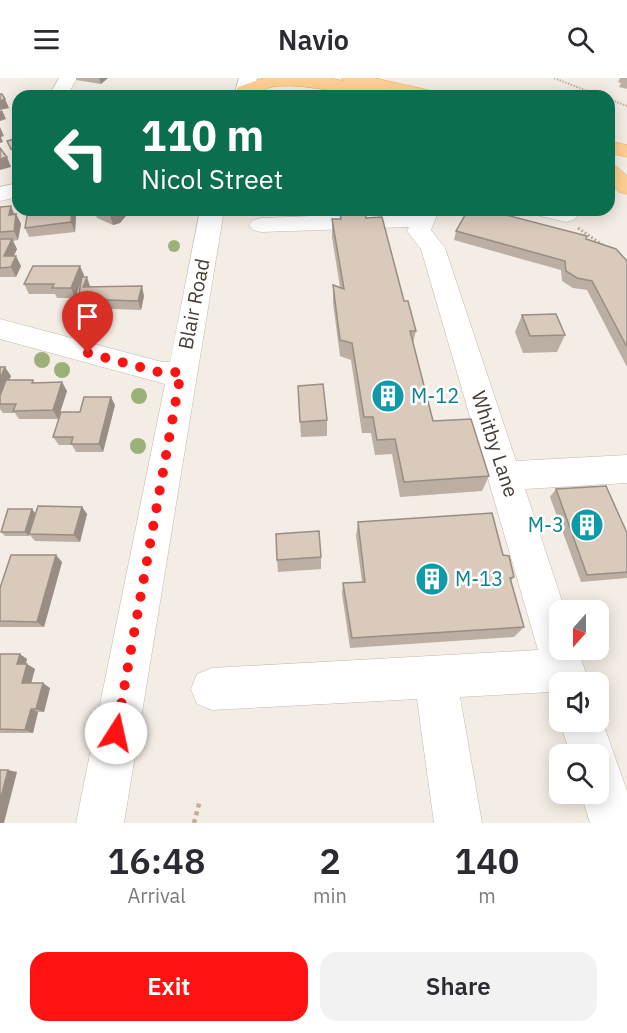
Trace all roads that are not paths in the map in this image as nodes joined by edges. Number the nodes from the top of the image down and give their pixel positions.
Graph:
1 (231, 78) edge
2 (350, 78) edge
3 (314, 80) edge
4 (241, 90) edge
5 (358, 90) edge
6 (403, 90) edge
7 (627, 171) edge
8 (615, 177) edge
9 (627, 187) edge
10 (211, 216) edge
11 (395, 216) edge
12 (424, 216) edge
13 (261, 225) dead end
14 (0, 329) edge
15 (181, 372) junction
16 (627, 469) edge
17 (505, 476) junction
18 (565, 672) edge
19 (549, 676) edge
20 (435, 677) junction
21 (212, 689) dead end
22 (608, 804) edge
23 (100, 823) edge
24 (458, 823) edge
25 (614, 823) edge

1 - 4 street
2 - 6 main road
3 - 4 main road
3 - 5 main road
7 - 9 main road
8 - 9 main road
10 - 15 street, Blair Road
11 - 13 street
12 - 17 street, Whitby Lane
14 - 15 street
15 - 23 street, Blair Road
16 - 17 street
17 - 18 street, Whitby Lane
19 - 20 street
20 - 21 street
20 - 24 street
22 - 25 street

